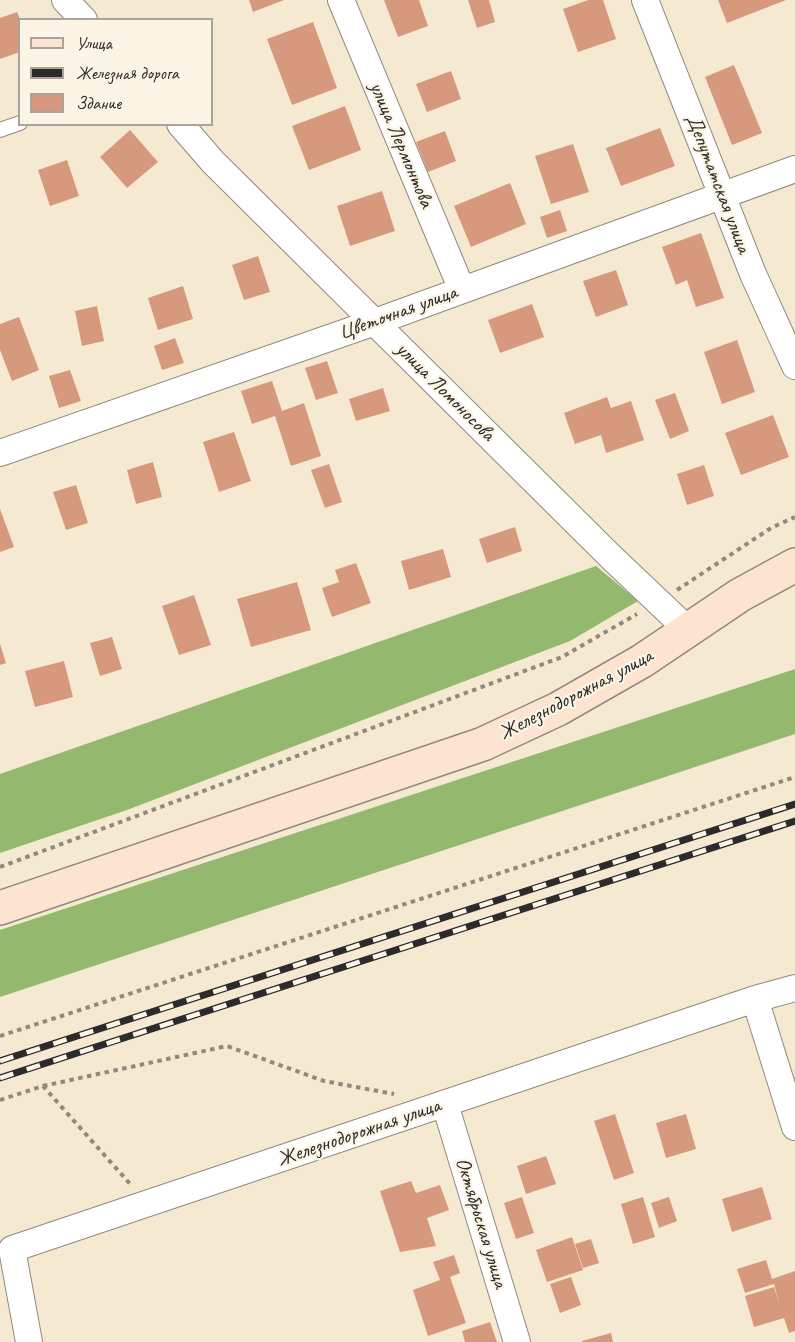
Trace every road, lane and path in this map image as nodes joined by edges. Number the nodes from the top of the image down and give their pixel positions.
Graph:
1 (65, 0) edge
2 (340, 0) edge
3 (645, 0) edge
4 (82, 18) edge
5 (18, 124) edge
6 (182, 126) edge
7 (0, 130) edge
8 (795, 169) edge
9 (722, 195) junction
10 (462, 290) junction
11 (375, 322) junction
12 (795, 366) edge
13 (0, 453) edge
14 (795, 517) edge
15 (795, 565) edge
16 (658, 602) junction
17 (688, 630) junction
18 (795, 777) edge
19 (0, 867) edge
20 (0, 908) edge
21 (795, 988) edge
22 (755, 999) junction
23 (0, 1036) edge
24 (43, 1086) junction
25 (401, 1095) dead end
26 (0, 1100) edge
27 (445, 1104) junction
28 (795, 1127) edge
29 (148, 1203) junction
30 (29, 1342) edge
31 (517, 1342) edge

1 - 4 street
2 - 10 street, улица Лермонтова
3 - 9 street, Депутатская улица
5 - 7 lane
6 - 11 street, улица Ломоносова
8 - 9 street, Цветочная улица
9 - 10 street, Цветочная улица
9 - 12 street, Депутатская улица
10 - 11 street, Цветочная улица
11 - 13 street, Цветочная улица
11 - 16 street, улица Ломоносова
14 - 16 path
15 - 17 main road, Железнодорожная улица
16 - 17 street, улица Ломоносова
16 - 19 path
17 - 20 main road, Железнодорожная улица
18 - 23 path
21 - 22 street, Железнодорожная улица
22 - 27 street, Железнодорожная улица
22 - 28 street
24 - 25 path
24 - 26 path
24 - 29 path
27 - 29 street, Железнодорожная улица
27 - 31 street, Октябрьская улица
29 - 30 street, Железнодорожная улица

